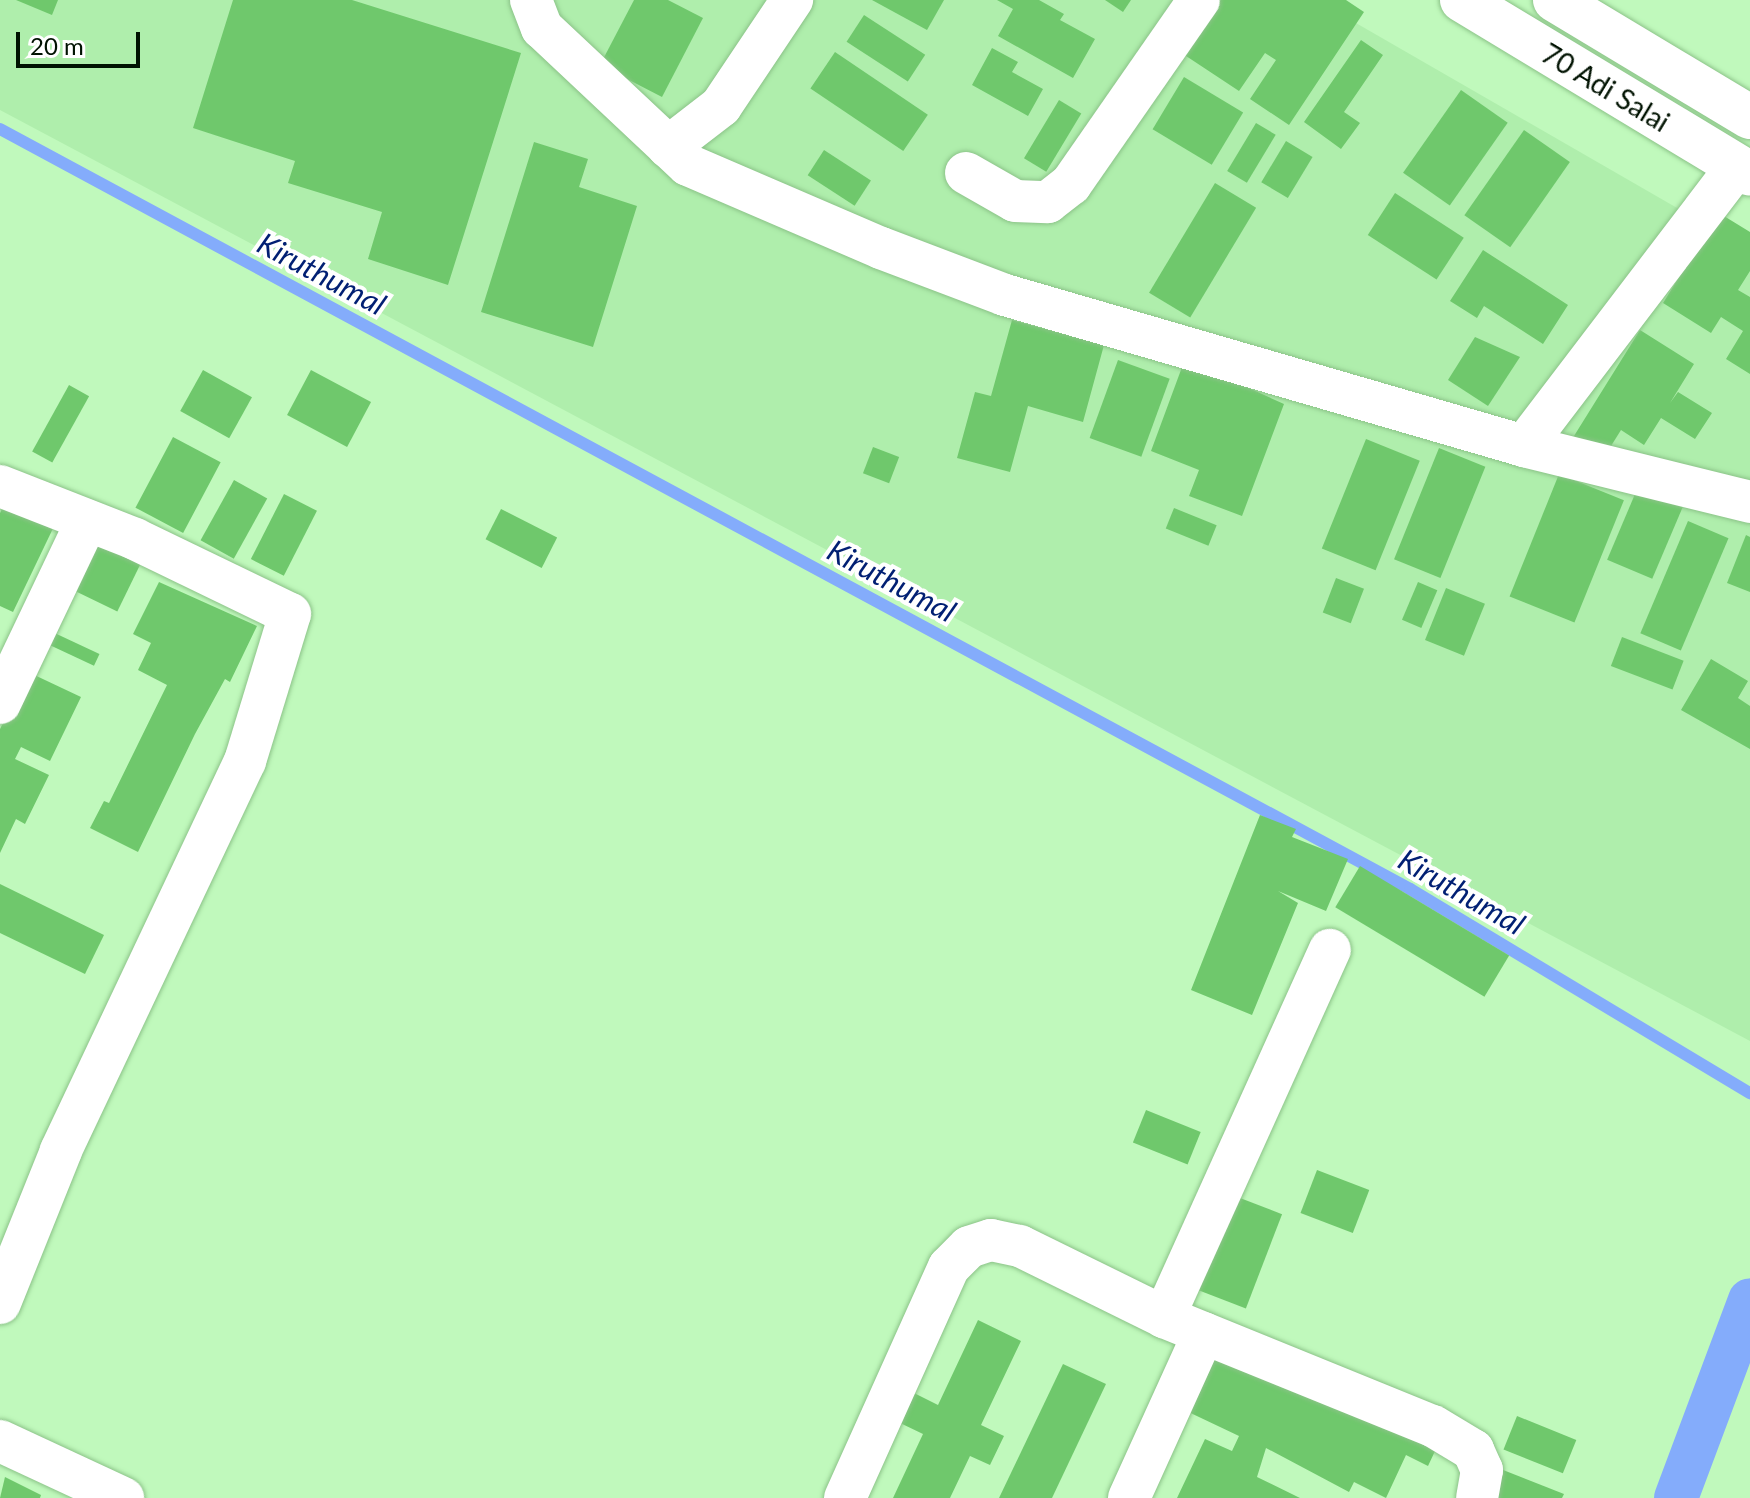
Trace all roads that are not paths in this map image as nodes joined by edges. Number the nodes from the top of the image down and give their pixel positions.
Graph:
1 (531, 0) edge
2 (792, 0) edge
3 (1199, 0) edge
4 (1462, 0) edge
5 (1555, 0) edge
6 (1750, 117) edge
7 (668, 147) junction
8 (1743, 170) edge
9 (966, 173) dead end
10 (1524, 446) junction
11 (0, 486) edge
12 (1750, 502) edge
13 (87, 521) junction
14 (0, 703) edge
15 (1330, 950) dead end
16 (0, 1303) edge
17 (1164, 1317) junction
18 (1204, 1333) junction
19 (0, 1441) edge
20 (74, 1488) edge
21 (123, 1498) edge
22 (845, 1498) edge
23 (1129, 1498) edge
24 (1477, 1498) edge

1 - 7 street
2 - 7 street
3 - 9 street
4 - 8 main road, 70 Adi Salai
5 - 6 main road, 70 Adi Salai
7 - 10 street
8 - 10 street
10 - 12 street
11 - 13 street
13 - 14 street
13 - 16 street
15 - 17 street
17 - 18 street
17 - 22 street
18 - 23 street
18 - 24 street
19 - 20 street
20 - 21 street

